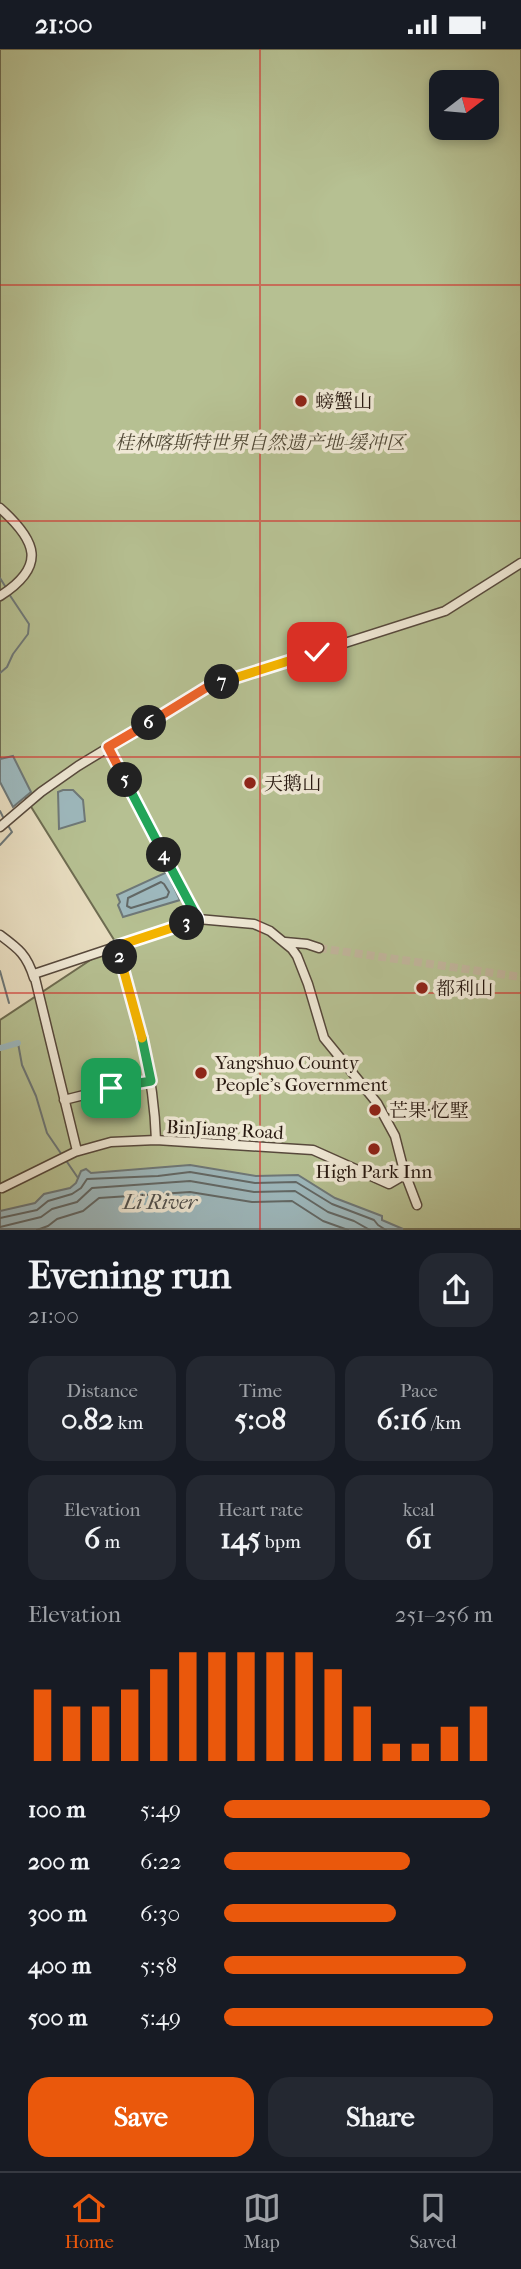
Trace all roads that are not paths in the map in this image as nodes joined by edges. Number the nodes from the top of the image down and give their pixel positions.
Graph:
1 (0, 508) edge
2 (521, 563) edge
3 (2, 595) edge
4 (108, 747) junction
5 (0, 826) edge
6 (194, 921) junction
7 (194, 932) dead end
8 (0, 935) edge
9 (285, 942) junction
10 (117, 946) junction
11 (318, 948) tunnel mouth
12 (33, 974) junction
13 (151, 1081) junction
14 (64, 1100) junction
15 (156, 1140) junction
16 (70, 1155) junction
17 (404, 1171) junction
18 (1, 1188) edge
19 (417, 1205) dead end

1 - 3 street
2 - 4 street
4 - 5 street
4 - 6 street
6 - 7 street
6 - 9 street
6 - 10 street
6 - 12 street
8 - 12 street
9 - 11 street
9 - 17 street
10 - 12 street
10 - 13 street
12 - 14 street
12 - 16 street
13 - 14 street
13 - 15 street
14 - 16 street
15 - 16 street, BinJiang Road
15 - 17 street, BinJiang Road
16 - 18 street
16 - 18 street, BinJiang Road
17 - 19 street

